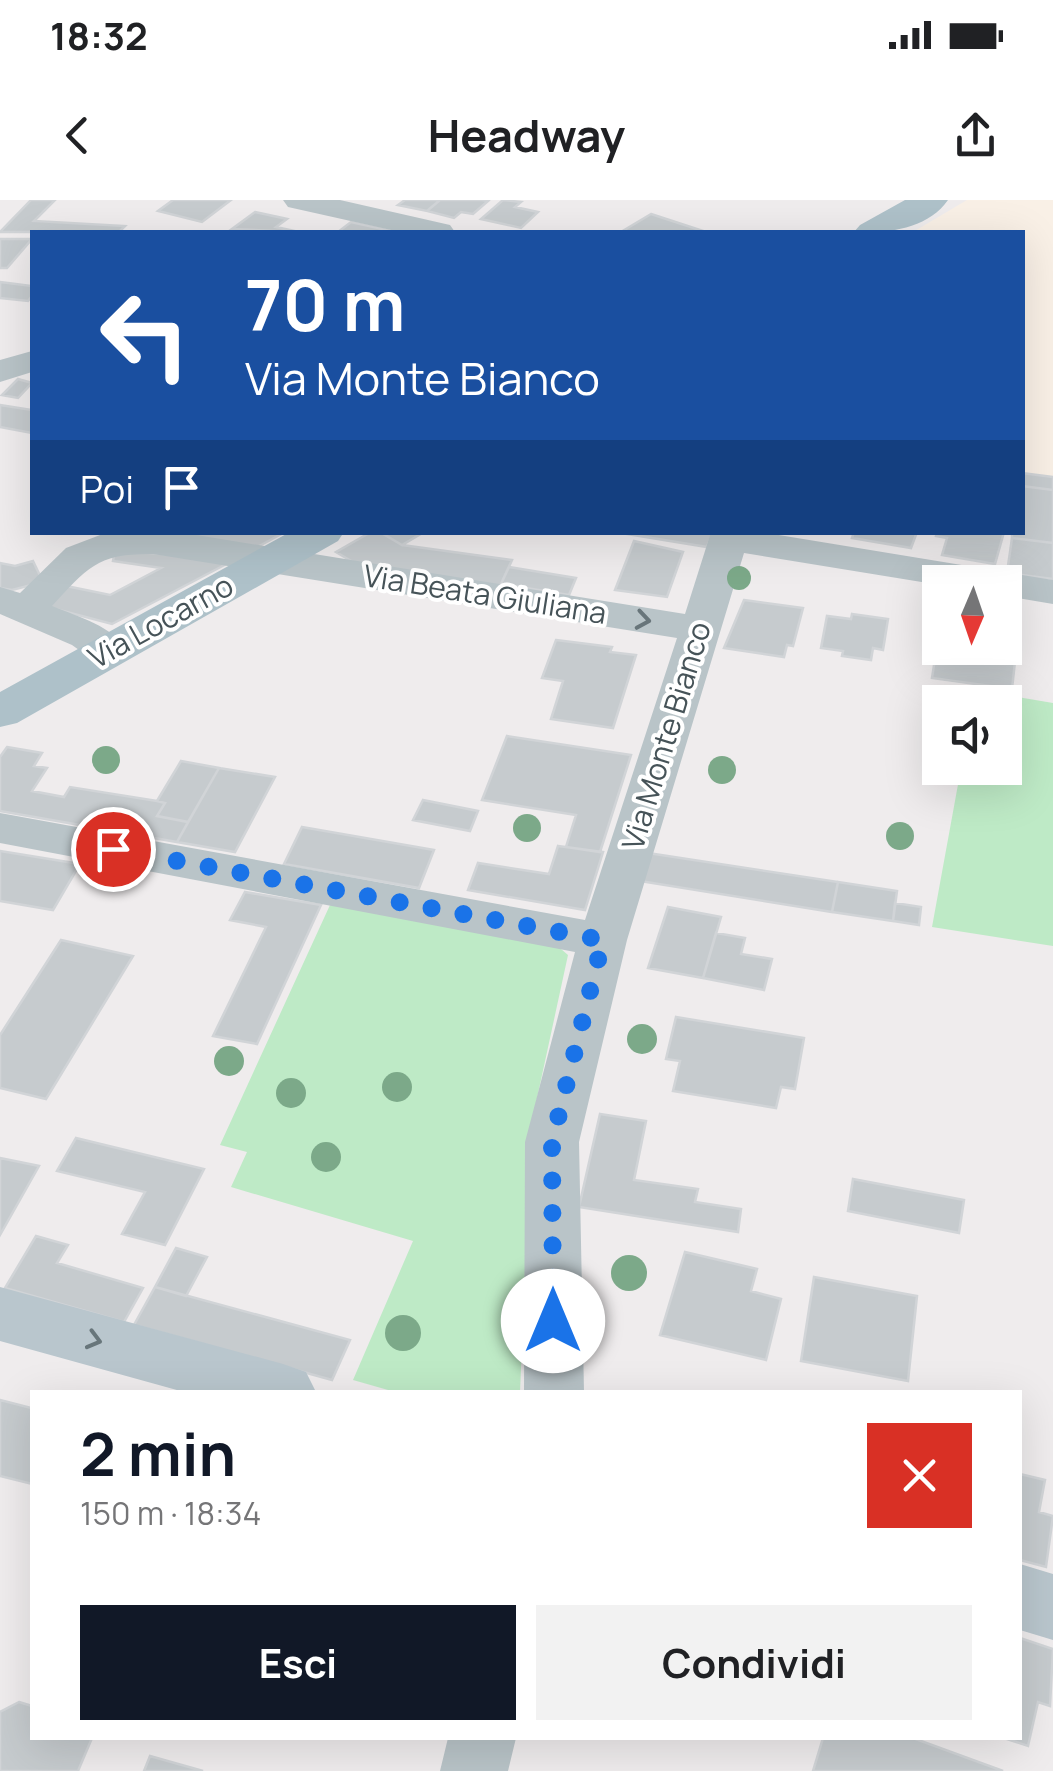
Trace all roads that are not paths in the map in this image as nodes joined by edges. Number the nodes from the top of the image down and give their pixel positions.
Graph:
1 (299, 200) edge
2 (931, 200) edge
3 (352, 212) junction
4 (329, 230) edge
5 (430, 230) edge
6 (876, 230) edge
7 (30, 363) edge
8 (0, 371) edge
9 (318, 535) edge
10 (729, 536) edge
11 (270, 561) junction
12 (922, 569) edge
13 (1022, 587) edge
14 (1053, 592) edge
15 (14, 604) edge
16 (700, 629) junction
17 (108, 651) junction
18 (0, 712) edge
19 (0, 828) edge
20 (603, 940) junction
21 (0, 1314) edge
22 (276, 1390) edge
23 (554, 1390) edge
24 (1022, 1598) edge
25 (1053, 1606) edge
26 (482, 1740) edge
27 (474, 1771) edge

1 - 3 street
2 - 6 main road
3 - 4 street
3 - 5 street
7 - 8 street
9 - 11 main road, Via Locarno
10 - 12 street
10 - 16 street, Via Monte Bianco
11 - 15 street, Via Beata Giuliana
11 -> 16 street, Via Beata Giuliana
11 - 17 main road, Via Locarno
13 - 14 street
15 - 17 street
16 - 20 street, Via Monte Bianco
17 - 18 main road, Via Locarno
19 - 20 street
20 - 23 street, Via Monte Bianco
21 -> 22 street
24 - 25 street
26 - 27 street

